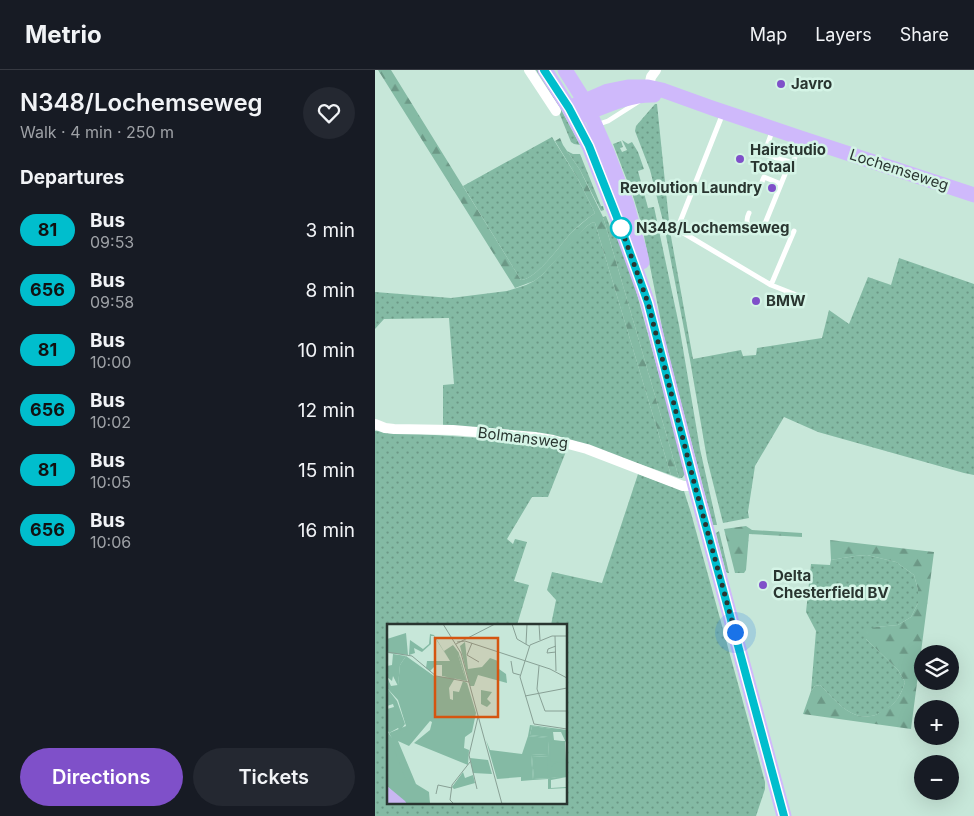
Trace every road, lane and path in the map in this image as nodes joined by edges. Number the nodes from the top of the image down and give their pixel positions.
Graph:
1 (529, 70) edge
2 (545, 70) edge
3 (565, 70) edge
4 (656, 70) edge
5 (648, 91) junction
6 (723, 112) junction
7 (579, 115) junction
8 (773, 129) junction
9 (801, 138) junction
10 (790, 162) junction
11 (781, 184) junction
12 (757, 194) dead end
13 (974, 195) edge
14 (749, 213) dead end
15 (795, 231) dead end
16 (771, 284) junction
17 (799, 296) dead end
18 (648, 303) junction
19 (375, 424) edge
20 (695, 486) junction
21 (784, 816) edge

1 - 7 street
2 - 7 main road
3 - 7 main road
4 - 5 street
5 - 6 main road, Lochemseweg
5 - 7 main road, Lochemseweg
5 - 7 lane
6 - 8 main road, Lochemseweg
6 - 16 lane
7 - 18 main road
7 - 18 main road
8 - 9 main road, Lochemseweg
8 - 10 lane
9 - 10 lane
9 - 13 main road, Lochemseweg
10 - 11 lane
11 - 12 lane
11 - 14 lane
15 - 16 lane
16 - 17 lane
18 - 20 main road
19 - 20 street, Bolmansweg
20 - 21 main road

